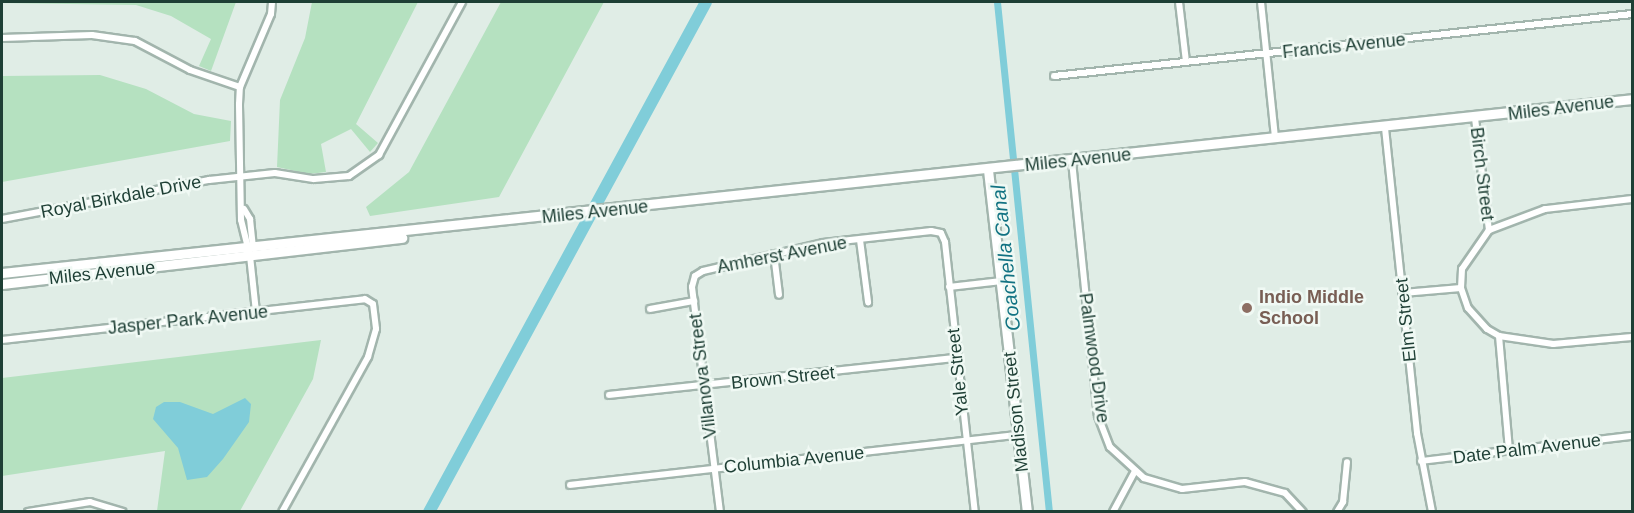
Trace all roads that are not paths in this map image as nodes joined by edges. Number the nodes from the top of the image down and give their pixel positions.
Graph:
1 (272, 2) edge
2 (462, 2) edge
3 (1179, 2) edge
4 (1261, 2) edge
5 (1632, 14) edge
6 (2, 38) edge
7 (1266, 54) junction
8 (1186, 62) junction
9 (1054, 76) dead end
10 (240, 87) junction
11 (1632, 99) edge
12 (1475, 118) junction
13 (1385, 128) junction
14 (1275, 140) junction
15 (1072, 161) junction
16 (988, 170) junction
17 (241, 177) junction
18 (1632, 199) edge
19 (2, 219) edge
20 (487, 224) junction
21 (1489, 230) junction
22 (942, 233) joint
23 (860, 240) junction
24 (250, 246) junction
25 (774, 254) junction
26 (250, 256) junction
27 (2, 273) edge
28 (695, 276) joint
29 (1002, 281) junction
30 (2, 284) edge
31 (949, 287) junction
32 (1461, 288) junction
33 (1403, 293) junction
34 (779, 295) dead end
35 (694, 301) junction
36 (868, 302) dead end
37 (650, 309) dead end
38 (256, 312) junction
39 (1499, 336) junction
40 (1632, 337) edge
41 (2, 340) edge
42 (956, 358) junction
43 (705, 387) junction
44 (609, 395) dead end
45 (1018, 435) junction
46 (1632, 436) edge
47 (965, 441) junction
48 (1509, 450) junction
49 (1421, 461) junction
50 (1347, 462) dead end
51 (715, 468) junction
52 (1135, 471) junction
53 (570, 485) dead end
54 (28, 512) edge
55 (123, 512) edge
56 (282, 512) edge
57 (720, 512) edge
58 (975, 512) edge
59 (1027, 512) edge
60 (1113, 512) edge
61 (1303, 512) edge
62 (1337, 512) edge
63 (1432, 512) edge

1 - 10 street
2 - 17 street, Royal Birkdale Drive
3 - 8 street
4 - 7 street
5 - 7 street, Francis Avenue
6 - 10 street
7 - 8 street, Francis Avenue
7 - 14 street
8 - 9 street, Francis Avenue
10 - 17 street
11 - 12 street, Miles Avenue
12 - 13 street, Miles Avenue
12 - 21 street, Birch Street
13 - 14 street, Miles Avenue
13 - 33 street, Elm Street
14 - 15 street, Miles Avenue
15 - 16 street, Miles Avenue
15 - 52 street, Palmwood Drive
16 - 20 street, Miles Avenue
16 - 29 street, Madison Street
17 - 19 street, Royal Birkdale Drive
17 - 24 street
18 - 21 street
20 - 24 street, Miles Avenue
20 - 26 street, Miles Avenue
21 - 32 street
22 - 23 street, Amherst Avenue
22 - 31 street, Yale Street
23 - 25 street, Amherst Avenue
23 - 36 street
24 - 26 street
24 - 27 street, Miles Avenue
25 - 28 street, Amherst Avenue
25 - 34 street
26 - 30 street, Miles Avenue
26 - 38 street
28 - 35 street, Villanova Street
29 - 31 street
29 - 45 street, Madison Street
31 - 42 street, Yale Street
32 - 33 street
32 - 39 street
33 - 49 street, Elm Street
35 - 37 street
35 - 43 street, Villanova Street
38 - 41 street, Jasper Park Avenue
38 - 56 street, Jasper Park Avenue
39 - 40 street
39 - 48 street
42 - 43 street, Brown Street
42 - 47 street, Yale Street
43 - 44 street, Brown Street
43 - 51 street, Villanova Street
45 - 47 street, Columbia Avenue
45 - 59 street, Madison Street
46 - 48 street, Date Palm Avenue
47 - 51 street, Columbia Avenue
47 - 58 street, Yale Street
48 - 49 street, Date Palm Avenue
49 - 63 street, Elm Street
50 - 62 street
51 - 53 street, Columbia Avenue
51 - 57 street, Villanova Street
52 - 60 street
52 - 61 street, Palmwood Drive
54 - 55 street

